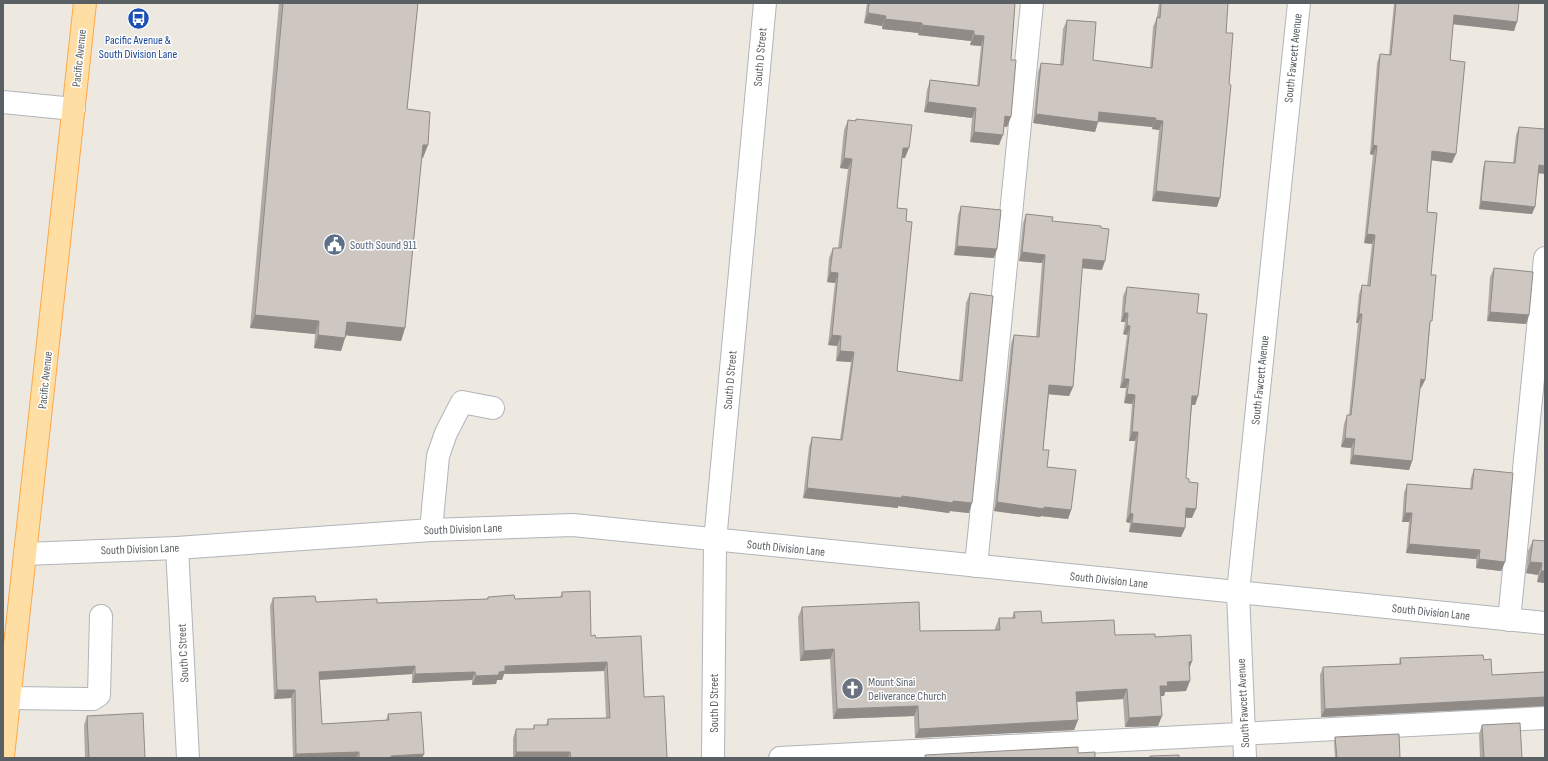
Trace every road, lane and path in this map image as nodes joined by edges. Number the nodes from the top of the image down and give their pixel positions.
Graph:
1 (85, 3) edge
2 (765, 3) edge
3 (1032, 3) edge
4 (1298, 3) edge
5 (3, 102) edge
6 (74, 109) junction
7 (1545, 258) edge
8 (493, 408) dead end
9 (431, 530) junction
10 (715, 541) junction
11 (177, 548) junction
12 (25, 554) junction
13 (976, 566) junction
14 (1238, 592) junction
15 (101, 616) dead end
16 (1509, 620) junction
17 (1545, 623) edge
18 (10, 698) junction
19 (1545, 718) edge
20 (1244, 734) junction
21 (3, 756) edge
22 (188, 758) edge
23 (713, 758) edge
24 (780, 758) edge
25 (1245, 758) edge

1 - 6 main road, Pacific Avenue
2 - 10 street, South D Street
3 - 13 street
4 - 14 street, South Fawcett Avenue
5 - 6 street
6 - 12 main road, Pacific Avenue
7 - 16 street
8 - 9 street
9 - 10 street, South Division Lane
9 - 11 street, South Division Lane
10 - 13 street, South Division Lane
10 - 23 street, South D Street
11 - 12 street, South Division Lane
11 - 22 street, South C Street
12 - 18 main road, Pacific Avenue
13 - 14 street, South Division Lane
14 - 16 street, South Division Lane
14 - 20 street, South Fawcett Avenue
15 - 18 street
16 - 17 street, South Division Lane
18 - 21 main road, Pacific Avenue
19 - 20 street
20 - 24 street
20 - 25 street, South Fawcett Avenue

